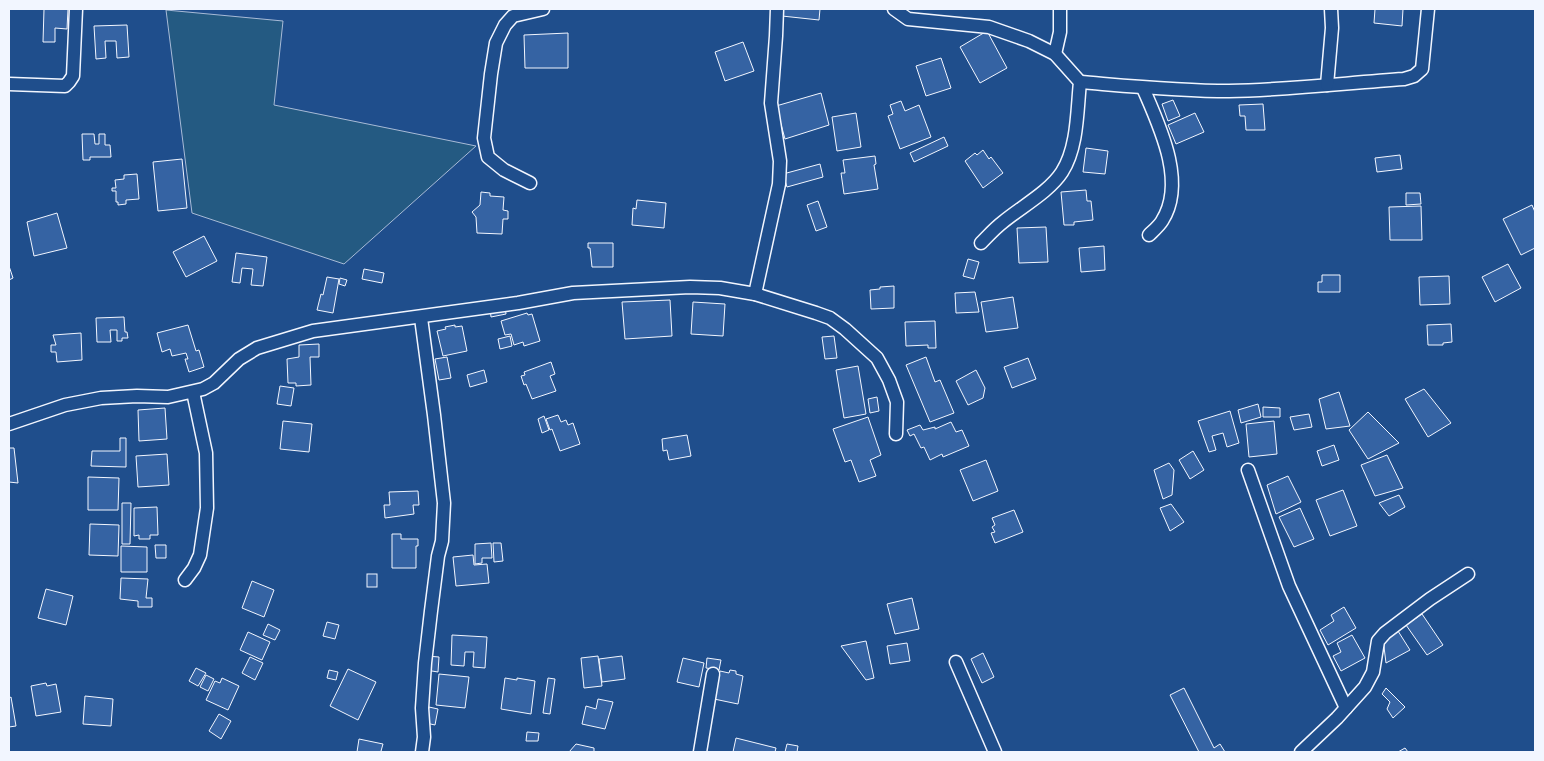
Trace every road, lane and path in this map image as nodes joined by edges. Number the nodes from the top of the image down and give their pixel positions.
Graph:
1 (76, 9) edge
2 (543, 9) edge
3 (777, 9) edge
4 (894, 9) edge
5 (1060, 9) edge
6 (1332, 9) edge
7 (1428, 9) edge
8 (1055, 54) junction
9 (1080, 82) junction
10 (9, 84) edge
11 (1327, 85) junction
12 (1143, 88) junction
13 (530, 183) dead end
14 (1149, 235) dead end
15 (981, 243) dead end
16 (755, 294) junction
17 (421, 318) junction
18 (194, 392) junction
19 (9, 424) edge
20 (896, 434) dead end
21 (1248, 470) dead end
22 (1468, 574) dead end
23 (184, 580) dead end
24 (956, 662) dead end
25 (712, 674) dead end
26 (1346, 708) junction
27 (422, 752) edge
28 (700, 752) edge
29 (995, 752) edge
30 (1301, 752) edge

1 - 10 street
2 - 13 street
3 - 16 street
4 - 8 street
5 - 8 street
6 - 11 street
7 - 11 street
8 - 9 street
9 - 12 street
9 - 15 street
11 - 12 street
12 - 14 street
16 - 17 street
16 - 20 street
17 - 18 street
17 - 27 street
18 - 19 street
18 - 23 street
21 - 26 street
22 - 26 street
24 - 29 street
25 - 28 street
26 - 30 street

